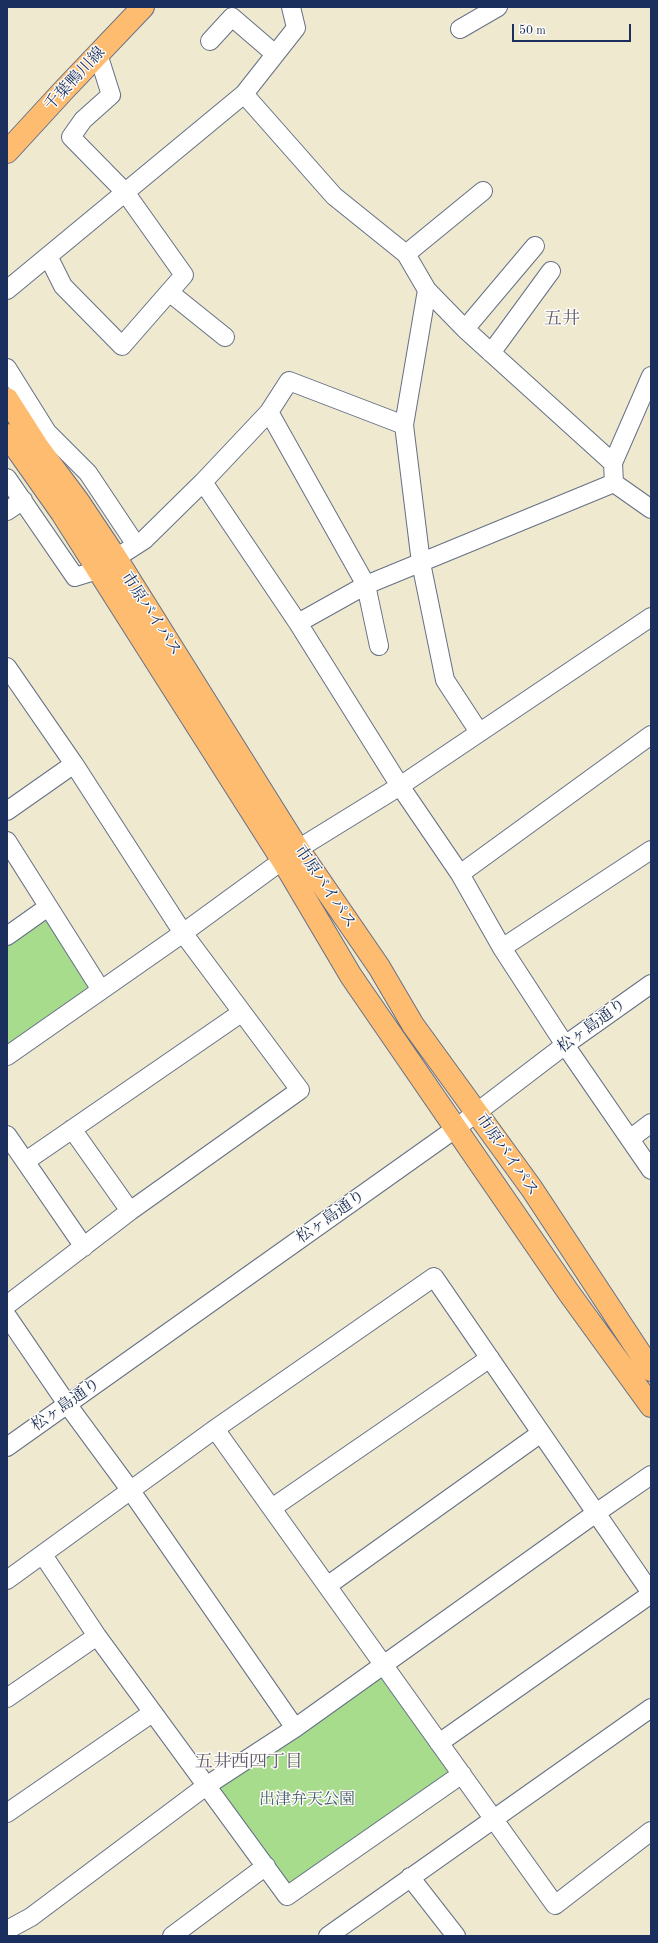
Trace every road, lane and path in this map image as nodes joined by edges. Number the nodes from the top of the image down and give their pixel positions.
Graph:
1 (143, 7) edge
2 (292, 7) edge
3 (498, 7) edge
4 (460, 29) dead end
5 (210, 41) dead end
6 (98, 54) junction
7 (275, 54) junction
8 (244, 94) junction
9 (7, 152) edge
10 (483, 191) dead end
11 (125, 192) junction
12 (535, 246) dead end
13 (406, 254) junction
14 (48, 256) junction
15 (551, 271) dead end
16 (7, 290) edge
17 (427, 290) junction
18 (169, 292) junction
19 (465, 329) junction
20 (225, 337) dead end
21 (491, 353) junction
22 (7, 368) edge
23 (651, 376) edge
24 (7, 399) edge
25 (269, 412) junction
26 (404, 425) junction
27 (7, 435) edge
28 (613, 462) junction
29 (7, 478) edge
30 (203, 482) junction
31 (614, 483) junction
32 (23, 500) junction
33 (651, 509) edge
34 (7, 511) edge
35 (136, 545) junction
36 (421, 563) junction
37 (107, 564) junction
38 (366, 585) junction
39 (651, 617) edge
40 (298, 623) junction
41 (379, 646) dead end
42 (7, 667) edge
43 (479, 732) junction
44 (651, 736) edge
45 (74, 764) junction
46 (400, 786) junction
47 (7, 811) edge
48 (7, 841) edge
49 (651, 850) edge
50 (291, 855) junction
51 (460, 874) junction
52 (48, 907) junction
53 (183, 933) junction
54 (7, 936) edge
55 (502, 948) junction
56 (651, 984) edge
57 (101, 990) junction
58 (241, 1013) junction
59 (566, 1046) junction
60 (7, 1056) edge
61 (477, 1112) junction
62 (651, 1123) edge
63 (72, 1129) junction
64 (455, 1129) junction
65 (7, 1135) edge
66 (630, 1139) junction
67 (26, 1161) junction
68 (651, 1170) edge
69 (130, 1211) junction
70 (84, 1247) junction
71 (7, 1306) edge
72 (7, 1316) edge
73 (490, 1358) junction
74 (651, 1370) edge
75 (67, 1404) junction
76 (651, 1406) edge
77 (215, 1429) junction
78 (541, 1433) junction
79 (7, 1447) edge
80 (651, 1475) edge
81 (131, 1491) junction
82 (272, 1508) junction
83 (596, 1512) junction
84 (43, 1555) junction
85 (7, 1580) edge
86 (327, 1586) junction
87 (651, 1594) edge
88 (97, 1636) junction
89 (383, 1665) junction
90 (7, 1698) edge
91 (651, 1708) edge
92 (152, 1712) junction
93 (295, 1728) junction
94 (439, 1743) junction
95 (462, 1774) junction
96 (206, 1786) junction
97 (7, 1813) edge
98 (494, 1819) junction
99 (651, 1830) edge
100 (266, 1866) junction
101 (410, 1877) junction
102 (7, 1930) edge
103 (172, 1936) edge
104 (328, 1936) edge
105 (456, 1936) edge

1 - 6 main road, 千葉鴨川線
2 - 7 street
3 - 4 street
5 - 7 street
6 - 9 main road, 千葉鴨川線
6 - 11 street
7 - 8 street
8 - 11 street
8 - 13 street
10 - 13 street
11 - 14 street
11 - 18 street
12 - 19 street
13 - 17 street
14 - 16 street
14 - 18 street
15 - 21 street
17 - 19 street
17 - 26 street
18 - 20 street
19 - 21 street
21 - 28 street
22 - 35 street
23 - 28 street
24 - 37 main road, 市原バイパス
25 - 26 street
25 - 30 street
25 - 38 street
26 - 36 street
27 - 37 main road, 市原バイパス
28 - 31 street
29 - 32 street
30 - 35 street
30 - 40 street
31 - 33 street
31 - 36 street
32 - 34 street
32 - 37 street
35 - 37 street
36 - 38 street
36 - 43 street
37 - 50 main road, 市原バイパス
38 - 40 street
38 - 41 street
39 - 43 street
40 - 46 street
42 - 45 street
43 - 46 street
44 - 51 street
45 - 47 street
45 - 53 street
46 - 50 street
46 - 51 street
48 - 52 street
49 - 55 street
50 - 53 street
50 - 61 main road, 市原バイパス
50 - 64 main road, 市原バイパス
51 - 55 street
52 - 54 street
52 - 57 street
53 - 57 street
53 - 58 street
55 - 59 street
56 - 59 street, 松ヶ島通り
57 - 60 street
58 - 63 street
58 - 69 street
59 - 61 street, 松ヶ島通り
59 - 66 street
61 - 64 street, 松ヶ島通り
61 - 74 main road, 市原バイパス
62 - 66 street
63 - 67 street
63 - 69 street
64 - 75 street, 松ヶ島通り
64 - 76 main road, 市原バイパス
65 - 67 street
66 - 68 street
67 - 70 street
69 - 70 street
70 - 71 street
72 - 75 street
73 - 77 street
73 - 78 street
73 - 82 street
75 - 79 street, 松ヶ島通り
75 - 81 street
77 - 81 street
77 - 82 street
78 - 83 street
78 - 86 street
80 - 83 street
81 - 84 street
81 - 93 street
82 - 86 street
83 - 87 street
83 - 89 street
84 - 85 street
84 - 88 street
86 - 89 street
87 - 94 street
88 - 90 street
88 - 92 street
89 - 93 street
89 - 94 street
91 - 98 street
92 - 96 street
92 - 97 street
93 - 96 street
94 - 95 street
95 - 98 street
95 - 100 street
96 - 100 street
96 - 102 street
98 - 99 street
98 - 101 street
100 - 103 street
101 - 104 street
101 - 105 street

